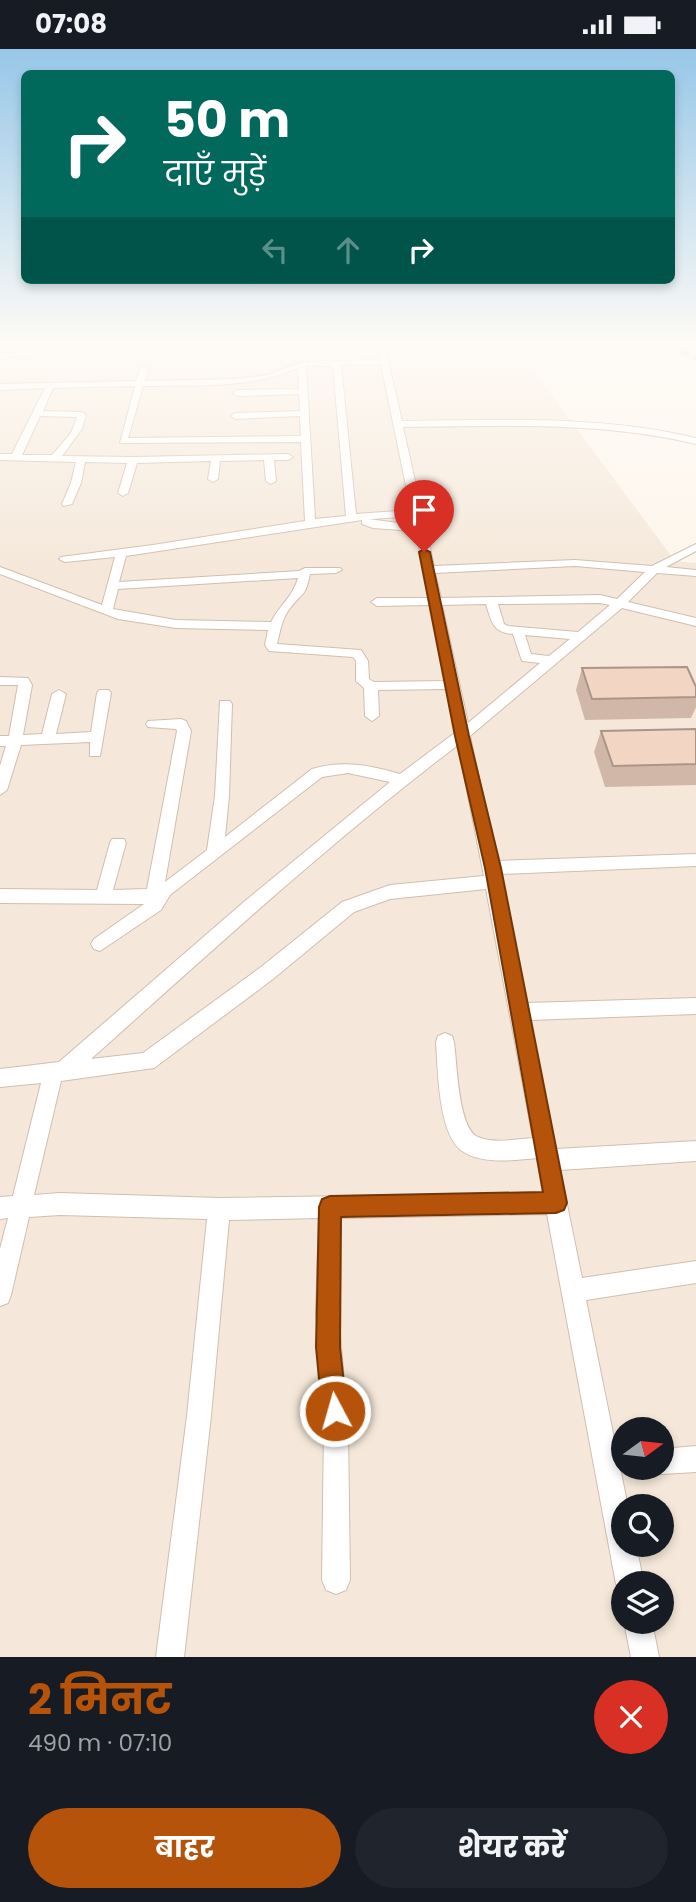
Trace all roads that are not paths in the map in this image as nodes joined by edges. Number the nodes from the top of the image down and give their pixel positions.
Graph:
1 (35, 418) edge
2 (81, 418) edge
3 (130, 418) edge
4 (235, 418) edge
5 (271, 418) edge
6 (305, 418) edge
7 (344, 418) edge
8 (396, 418) edge
9 (397, 424) junction
10 (270, 439) junction
11 (306, 439) junction
12 (234, 440) junction
13 (696, 441) edge
14 (0, 457) edge
15 (16, 457) junction
16 (269, 457) junction
17 (288, 457) dead end
18 (216, 458) junction
19 (55, 459) junction
20 (81, 460) junction
21 (134, 460) junction
22 (213, 479) dead end
23 (271, 481) dead end
24 (123, 493) dead end
25 (67, 504) dead end
26 (357, 517) junction
27 (417, 521) junction
28 (310, 523) junction
29 (696, 547) edge
30 (121, 555) junction
31 (65, 559) dead end
32 (656, 568) junction
33 (0, 570) edge
34 (336, 570) dead end
35 (428, 570) junction
36 (696, 573) edge
37 (303, 574) junction
38 (114, 586) junction
39 (491, 601) junction
40 (377, 602) dead end
41 (435, 602) junction
42 (620, 603) junction
43 (106, 611) junction
44 (696, 622) edge
45 (275, 626) junction
46 (518, 631) junction
47 (581, 636) junction
48 (552, 660) junction
49 (0, 681) edge
50 (452, 685) junction
51 (371, 687) junction
52 (103, 693) dead end
53 (59, 694) dead end
54 (225, 704) dead end
55 (372, 716) dead end
56 (153, 724) dead end
57 (462, 736) junction
58 (97, 737) junction
59 (48, 739) junction
60 (8, 740) edge
61 (95, 753) dead end
62 (402, 780) junction
63 (0, 790) edge
64 (118, 843) dead end
65 (215, 851) junction
66 (696, 860) edge
67 (494, 875) junction
68 (159, 893) junction
69 (0, 896) edge
70 (103, 897) junction
71 (100, 944) dead end
72 (696, 1006) edge
73 (520, 1011) junction
74 (445, 1042) dead end
75 (58, 1073) junction
76 (0, 1078) edge
77 (696, 1151) edge
78 (547, 1154) junction
79 (556, 1203) junction
80 (22, 1207) junction
81 (330, 1207) junction
82 (0, 1208) edge
83 (219, 1209) junction
84 (696, 1272) edge
85 (573, 1291) junction
86 (0, 1294) edge
87 (611, 1448) edge
88 (696, 1459) edge
89 (674, 1460) edge
90 (617, 1481) edge
91 (628, 1571) edge
92 (336, 1580) dead end
93 (640, 1634) edge
94 (170, 1657) edge
95 (645, 1657) edge

1 - 15 street
2 - 19 street
3 - 12 street
4 - 12 street
5 - 10 street
6 - 11 street
7 - 26 street
8 - 9 street
9 - 13 street
9 - 27 street
10 - 11 street
10 - 12 street
11 - 28 street
14 - 15 street
15 - 19 street
16 - 17 street
16 - 18 street
16 - 23 street
18 - 21 street
18 - 22 street
19 - 20 street
20 - 21 street
20 - 25 street
21 - 24 street
26 - 27 street
26 - 28 street
27 - 35 street
28 - 30 street
29 - 32 street
30 - 31 street
30 - 38 street
32 - 35 street
32 - 36 street
32 - 42 street
33 - 43 street
34 - 37 street
35 - 41 street
37 - 38 street
37 - 45 street
38 - 43 street
39 - 41 street
39 - 42 street
39 - 46 street
40 - 41 street
41 - 50 street
42 - 44 street
42 - 47 street
43 - 45 street
45 - 51 street
46 - 47 street
46 - 48 street
47 - 48 street
48 - 57 street
49 - 60 street
50 - 51 street
50 - 57 street
51 - 55 street
52 - 58 street
53 - 59 street
54 - 65 street
56 - 68 street
57 - 62 street
57 - 67 street
58 - 59 street
58 - 61 street
59 - 60 street
60 - 63 street
62 - 65 street
62 - 75 street
64 - 70 street
65 - 68 street
66 - 67 street
67 - 73 street
67 - 75 street
68 - 70 street
68 - 71 street
69 - 70 street
72 - 73 street
73 - 78 street
74 - 78 street
75 - 76 street
75 - 80 street
77 - 78 street
78 - 79 street
79 - 81 street
79 - 85 street
80 - 82 street
80 - 83 street
80 - 86 street
81 - 83 street
81 - 92 street
83 - 94 street
84 - 85 street
85 - 87 street
88 - 89 street
90 - 91 street
93 - 95 street

